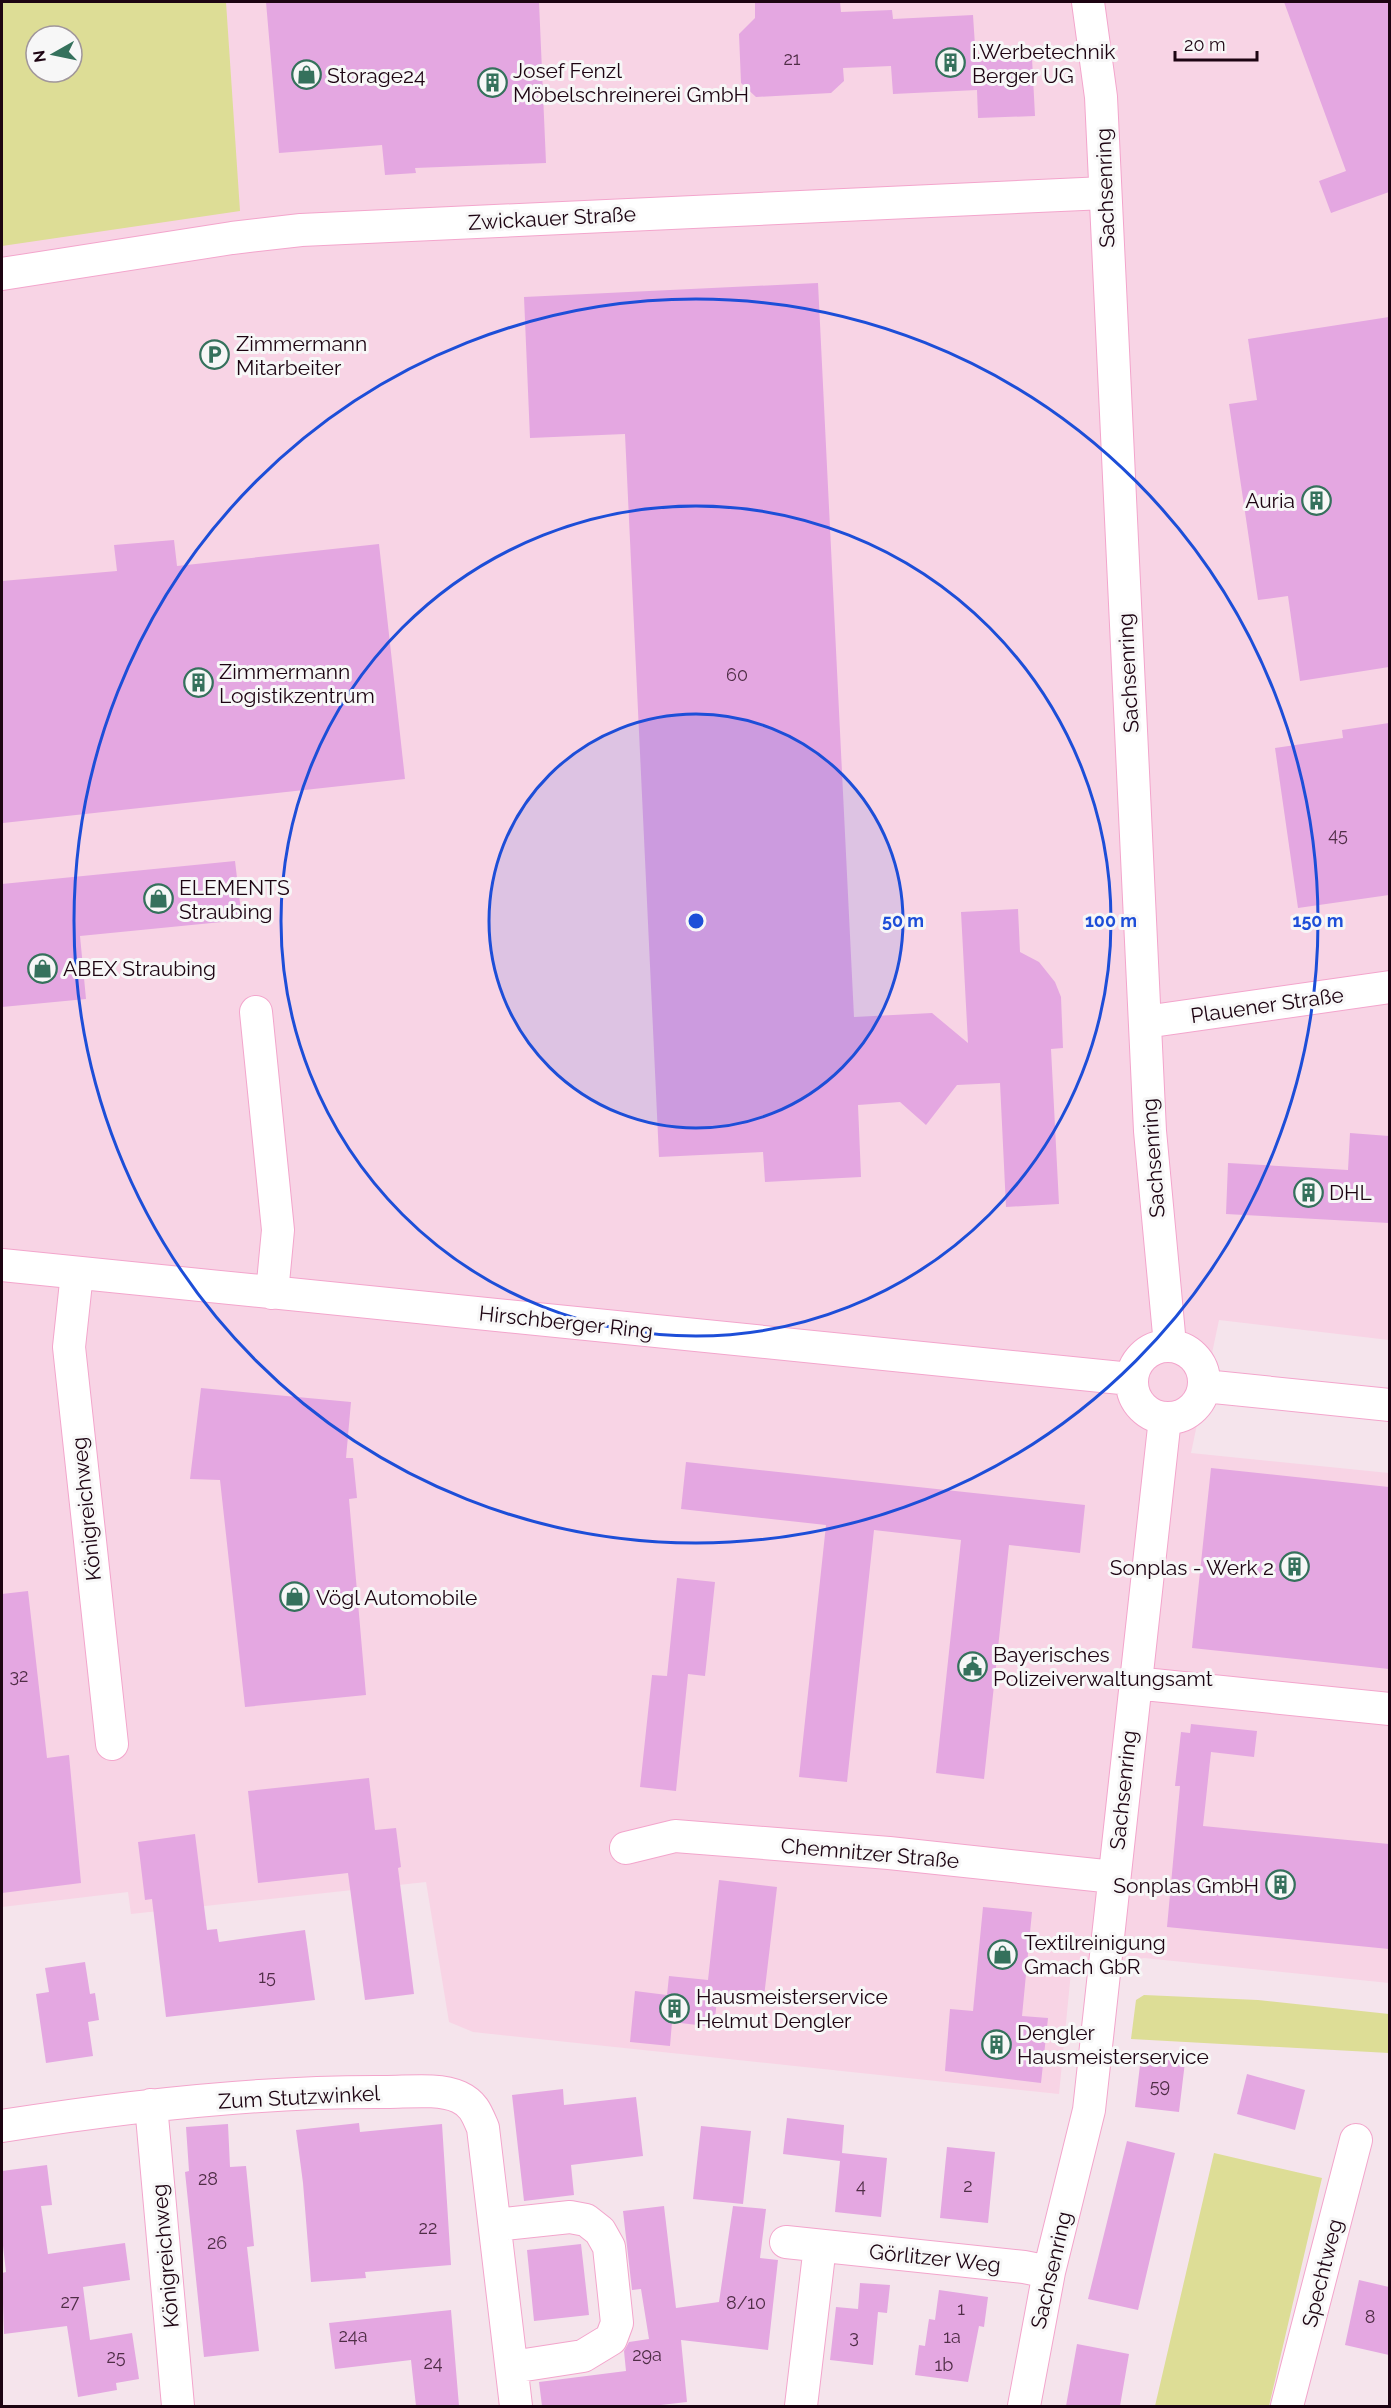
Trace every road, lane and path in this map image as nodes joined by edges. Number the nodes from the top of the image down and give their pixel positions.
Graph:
1 (1088, 2) edge
2 (1105, 193) junction
3 (2, 274) edge
4 (1389, 987) edge
5 (256, 1012) dead end
6 (1145, 1022) junction
7 (2, 1265) edge
8 (77, 1273) junction
9 (272, 1293) junction
10 (1170, 1345) junction
11 (1131, 1379) junction
12 (1204, 1386) junction
13 (1389, 1405) edge
14 (1165, 1418) junction
15 (1134, 1683) junction
16 (1389, 1709) edge
17 (112, 1744) dead end
18 (626, 1848) dead end
19 (1114, 1877) junction
20 (151, 2105) junction
21 (2, 2127) edge
22 (1356, 2140) dead end
23 (495, 2225) junction
24 (786, 2242) dead end
25 (820, 2246) junction
26 (1049, 2272) junction
27 (512, 2367) junction
28 (178, 2406) edge
29 (516, 2406) edge
30 (801, 2406) edge
31 (1024, 2406) edge
32 (1287, 2406) edge

1 - 2 street, Sachsenring
2 - 3 street, Zwickauer Straße
2 - 6 street, Sachsenring
4 - 6 street, Plauener Straße
5 - 9 street
6 - 10 street, Sachsenring
7 - 8 street, Hirschberger Ring
8 - 9 street, Hirschberger Ring
8 - 17 street, Königreichweg
9 - 11 street, Hirschberger Ring
10 - 11 street
10 - 12 street
11 - 14 street
12 - 13 street
12 - 14 street
14 - 15 street, Sachsenring
15 - 16 street
15 - 19 street, Sachsenring
18 - 19 street, Chemnitzer Straße
19 - 26 street, Sachsenring
20 - 21 street, Zum Stutzwinkel
20 - 23 street, Zum Stutzwinkel
20 - 28 street, Königreichweg
22 - 32 street, Spechtweg
23 - 27 street, Zum Stutzwinkel
23 - 27 street
24 - 25 street, Görlitzer Weg
25 - 26 street, Görlitzer Weg
25 - 30 street
26 - 31 street, Sachsenring
27 - 29 street, Zum Stutzwinkel

